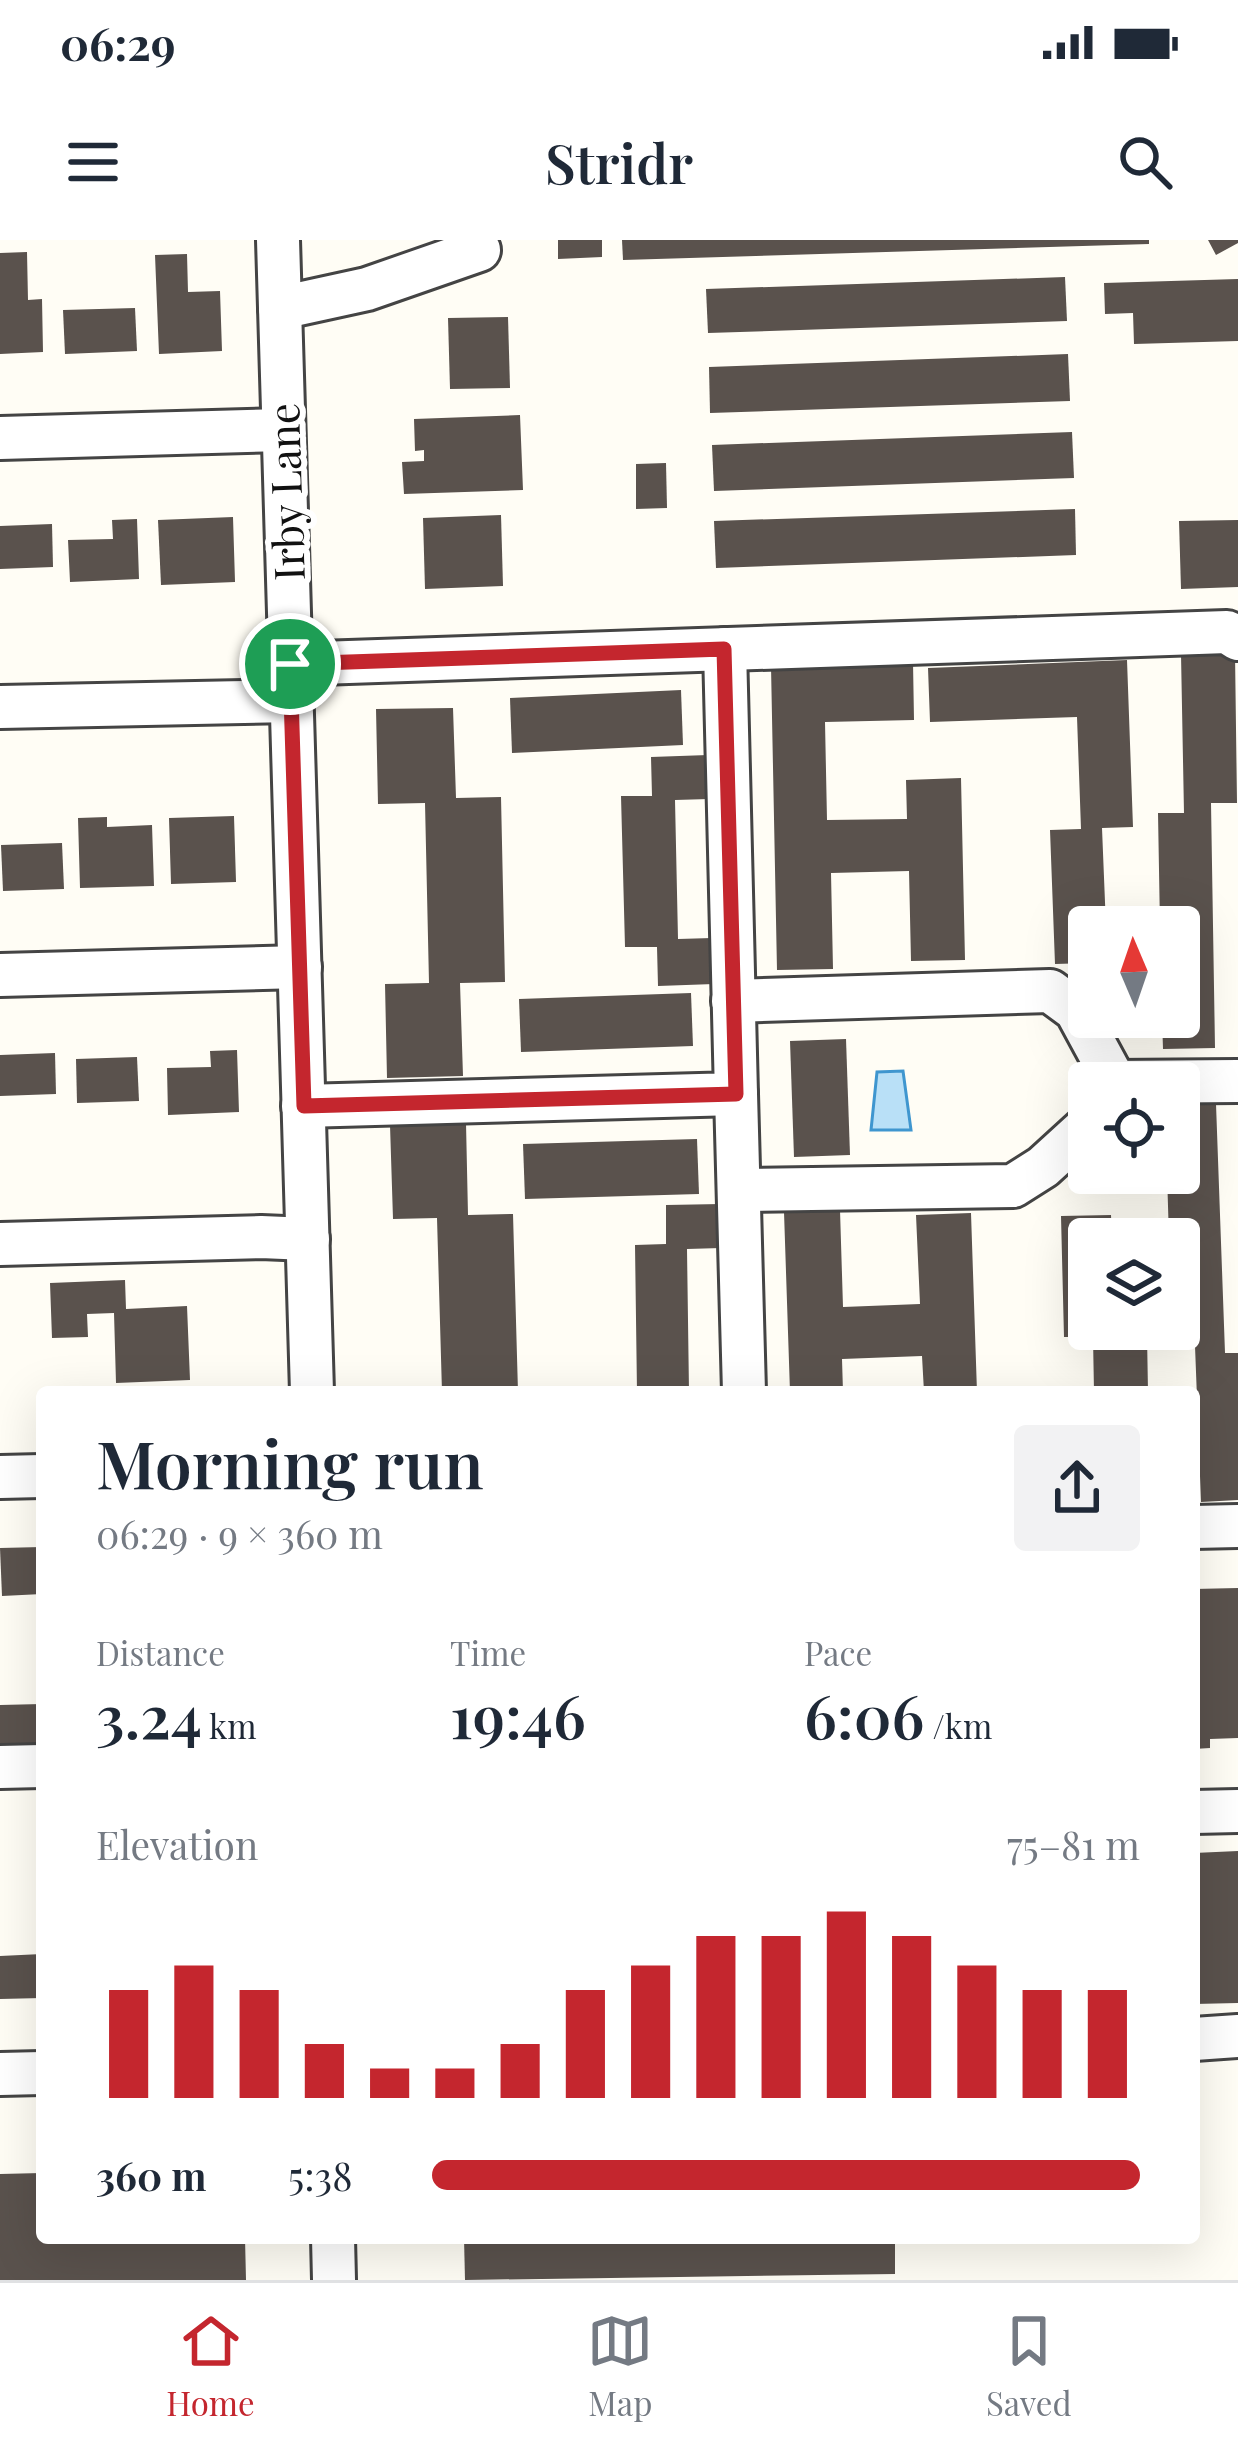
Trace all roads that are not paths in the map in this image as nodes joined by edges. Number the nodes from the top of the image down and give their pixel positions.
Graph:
1 (278, 240) edge
2 (479, 250) dead end
3 (280, 308) junction
4 (283, 430) junction
5 (0, 438) edge
6 (1238, 639) edge
7 (724, 649) junction
8 (291, 682) junction
9 (0, 707) edge
10 (299, 967) junction
11 (0, 975) edge
12 (733, 1001) junction
13 (1104, 1062) edge
14 (1238, 1081) edge
15 (1200, 1082) edge
16 (736, 1094) junction
17 (304, 1106) junction
18 (1068, 1144) edge
19 (739, 1190) junction
20 (308, 1239) junction
21 (0, 1244) edge
22 (312, 1386) edge
23 (744, 1386) edge
24 (36, 1476) edge
25 (0, 1477) edge
26 (1238, 1526) edge
27 (1200, 1527) edge
28 (36, 1766) edge
29 (0, 1767) edge
30 (1238, 1811) edge
31 (1200, 1812) edge
32 (1238, 2036) edge
33 (1200, 2039) edge
34 (36, 2073) edge
35 (0, 2074) edge
36 (333, 2244) edge
37 (334, 2280) edge

1 - 3 street, Irby Lane
2 - 3 street
3 - 4 street, Irby Lane
4 - 5 street
4 - 8 street, Irby Lane
6 - 7 street
7 - 8 street
7 - 12 street
8 - 9 street
8 - 10 street, Irby Lane
10 - 11 street
10 - 17 street, Irby Lane
12 - 13 street
12 - 16 street
14 - 15 street
16 - 17 street
16 - 19 street
17 - 20 street, Irby Lane
18 - 19 street
19 - 23 street
20 - 21 street
20 - 22 street, Irby Lane
24 - 25 street
26 - 27 street
28 - 29 street
30 - 31 street
32 - 33 street
34 - 35 street
36 - 37 street

